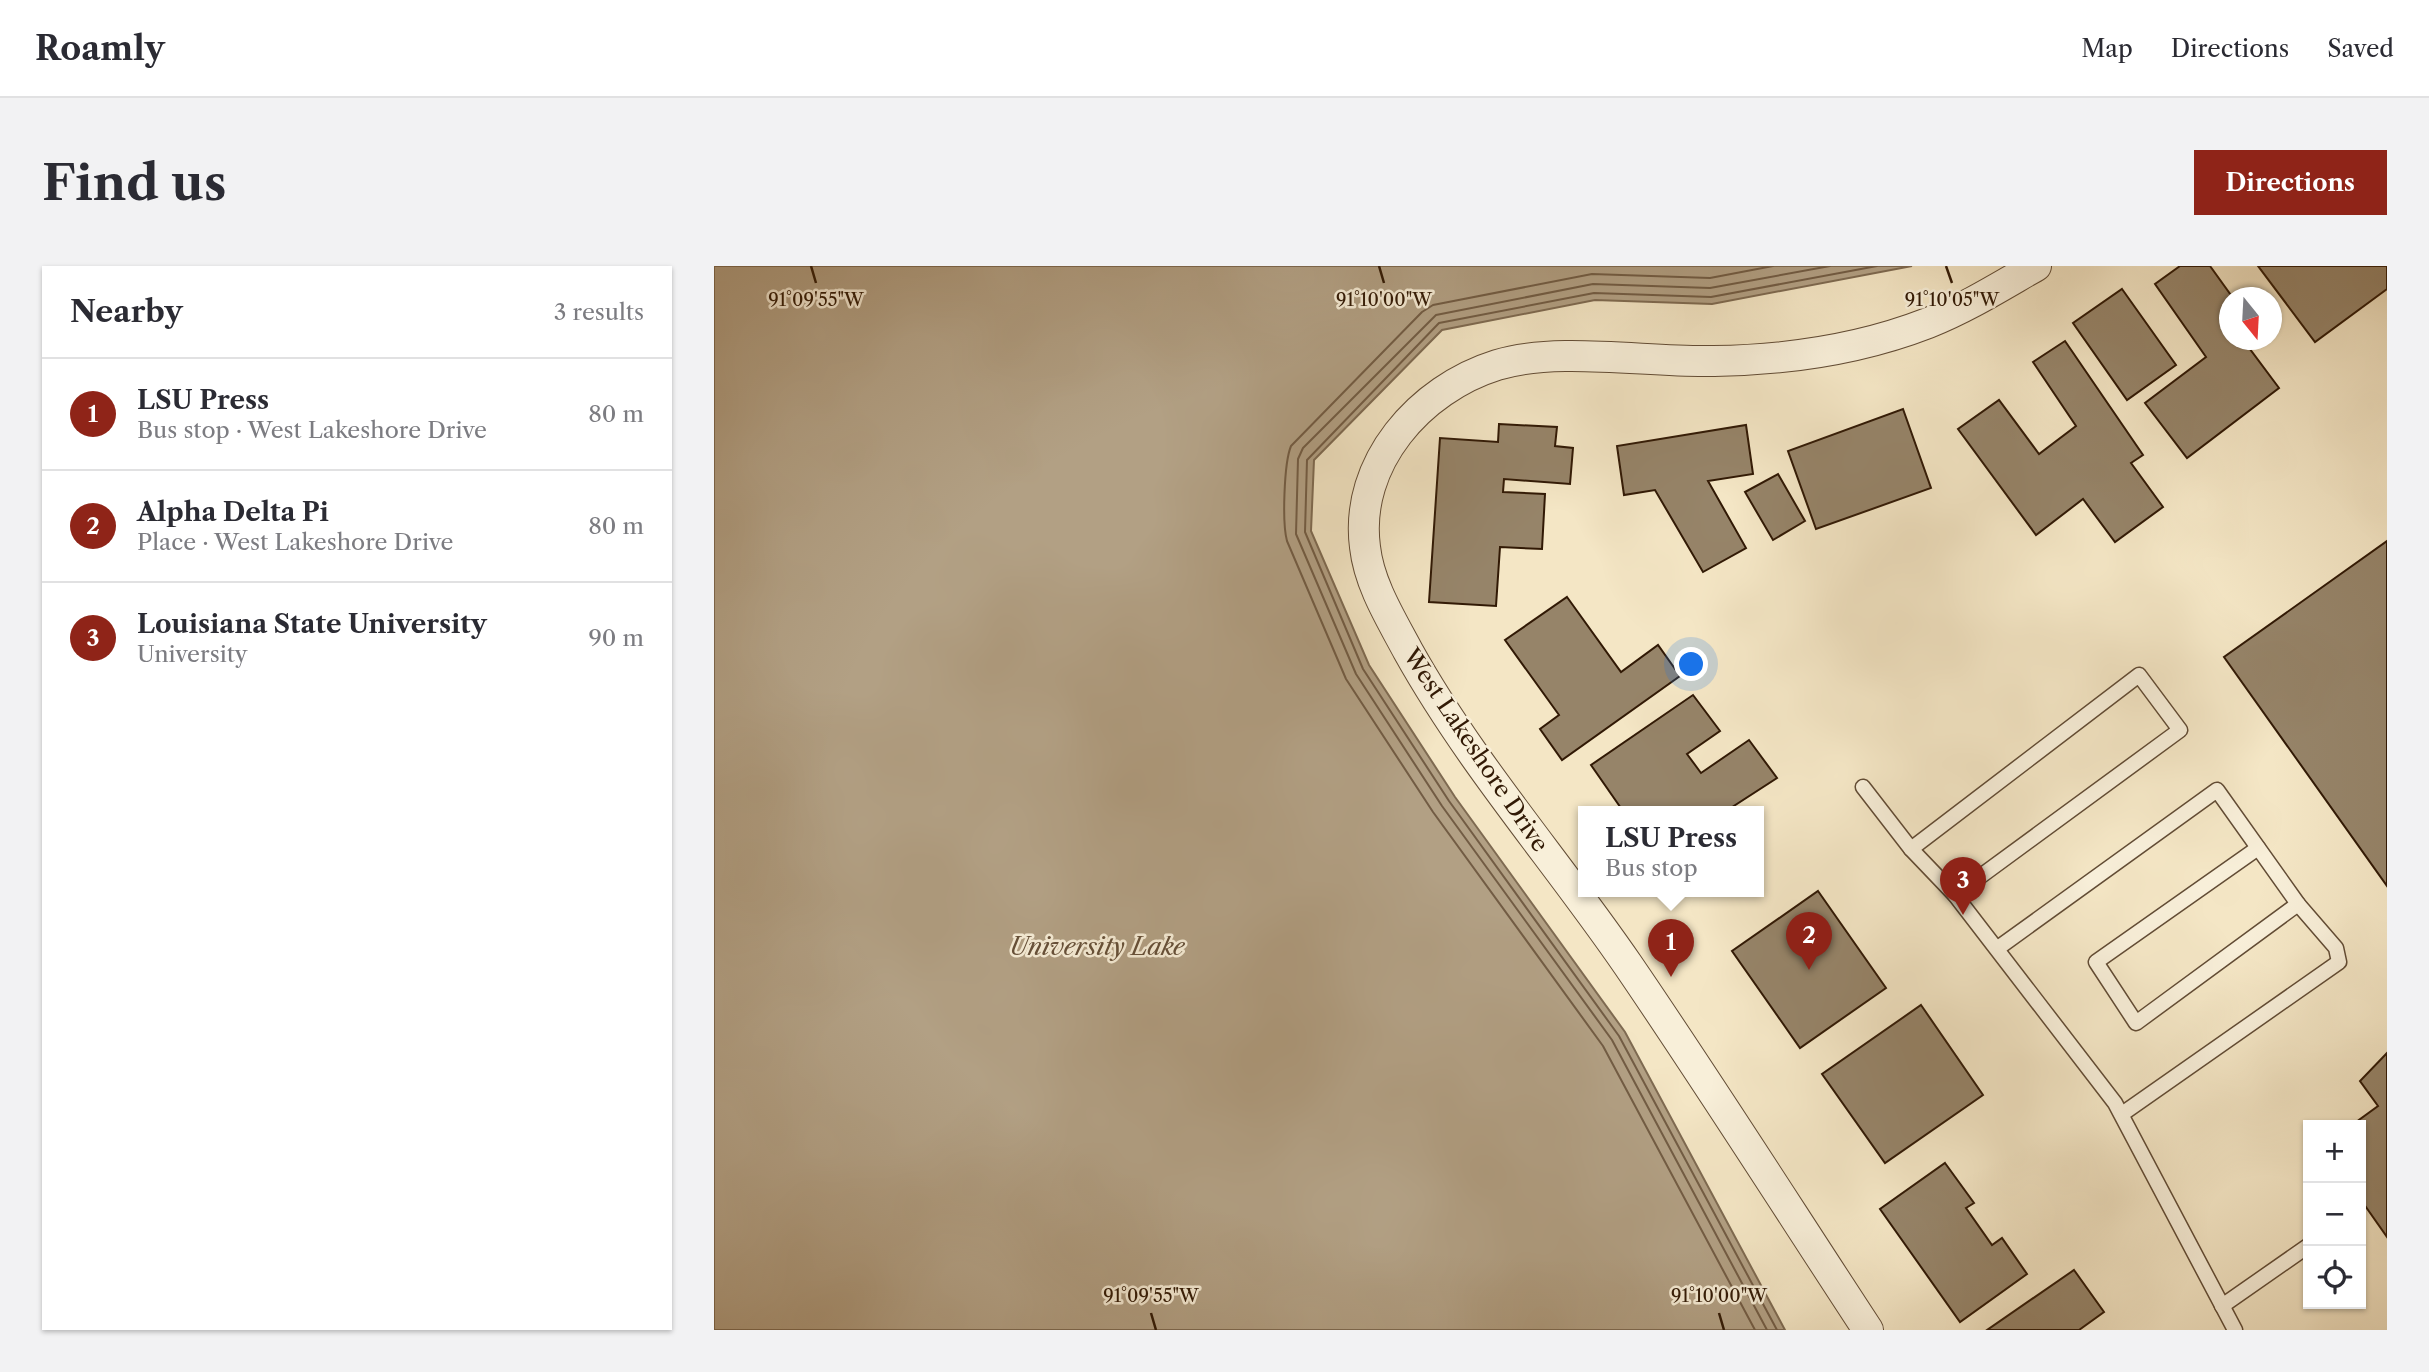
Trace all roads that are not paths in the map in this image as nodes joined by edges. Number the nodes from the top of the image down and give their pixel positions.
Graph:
1 (2036, 266) edge
2 (1863, 787) dead end
3 (2258, 848) junction
4 (1911, 849) junction
5 (1955, 895) junction
6 (2298, 904) junction
7 (1998, 948) junction
8 (2122, 1114) junction
9 (2303, 1249) edge
10 (2221, 1306) junction
11 (1868, 1330) edge
12 (2235, 1330) edge

1 - 11 street, West Lakeshore Drive
2 - 4 lane
3 - 6 lane
3 - 6 lane
3 - 7 lane
4 - 5 lane
4 - 5 lane
5 - 7 lane
6 - 8 lane
7 - 8 lane
8 - 10 lane
9 - 10 lane
10 - 12 lane

